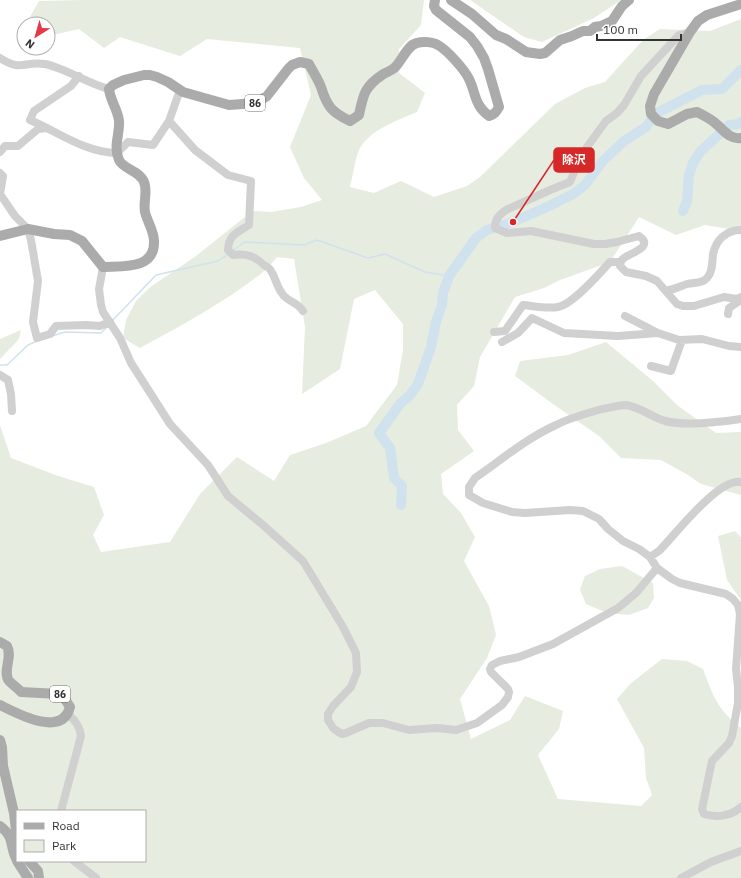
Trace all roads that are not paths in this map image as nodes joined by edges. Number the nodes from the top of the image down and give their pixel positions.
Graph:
1 (435, 0) edge
2 (450, 0) edge
3 (629, 0) edge
4 (741, 4) edge
5 (690, 32) junction
6 (0, 58) edge
7 (79, 76) junction
8 (109, 89) junction
9 (180, 90) junction
10 (169, 121) junction
11 (48, 128) junction
12 (741, 138) edge
13 (0, 152) edge
14 (117, 153) junction
15 (0, 172) edge
16 (28, 229) junction
17 (741, 230) edge
18 (0, 236) edge
19 (620, 262) junction
20 (102, 267) junction
21 (667, 292) junction
22 (741, 297) edge
23 (303, 311) dead end
24 (728, 314) dead end
25 (624, 316) dead end
26 (110, 322) junction
27 (494, 332) dead end
28 (658, 333) junction
29 (682, 340) junction
30 (502, 342) dead end
31 (741, 346) edge
32 (651, 366) dead end
33 (0, 375) edge
34 (12, 411) dead end
35 (741, 419) edge
36 (741, 482) edge
37 (650, 557) junction
38 (657, 568) junction
39 (0, 642) edge
40 (0, 705) edge
41 (68, 714) junction
42 (0, 740) edge
43 (741, 807) edge
44 (61, 810) edge
45 (0, 826) edge
46 (16, 830) edge
47 (741, 852) edge
48 (16, 859) edge
49 (18, 862) edge
50 (30, 862) edge
51 (75, 862) edge
52 (28, 878) edge
53 (39, 878) edge
54 (96, 878) edge
55 (681, 878) edge

1 - 9 main road, 86
2 - 3 main road
4 - 5 main road
5 - 12 main road
5 - 19 street
6 - 7 street
7 - 8 street
7 - 11 street
8 - 9 main road, 86
8 - 14 main road
9 - 10 street
10 - 14 street
10 - 23 street
11 - 13 street
11 - 14 street
14 - 20 main road
15 - 16 street
16 - 18 main road
16 - 20 main road
16 - 26 street
17 - 21 street
19 - 21 street
19 - 27 street
20 - 26 street
21 - 22 street
22 - 24 street
25 - 28 street
26 - 38 street
28 - 29 street
28 - 30 street
29 - 31 street
29 - 32 street
33 - 34 street
35 - 37 street
36 - 37 street
37 - 38 street
38 - 43 street
39 - 41 main road, 86
40 - 41 main road, 86
41 - 44 street
42 - 46 main road
45 - 48 main road
47 - 55 street
49 - 52 main road
50 - 53 main road
51 - 54 street

